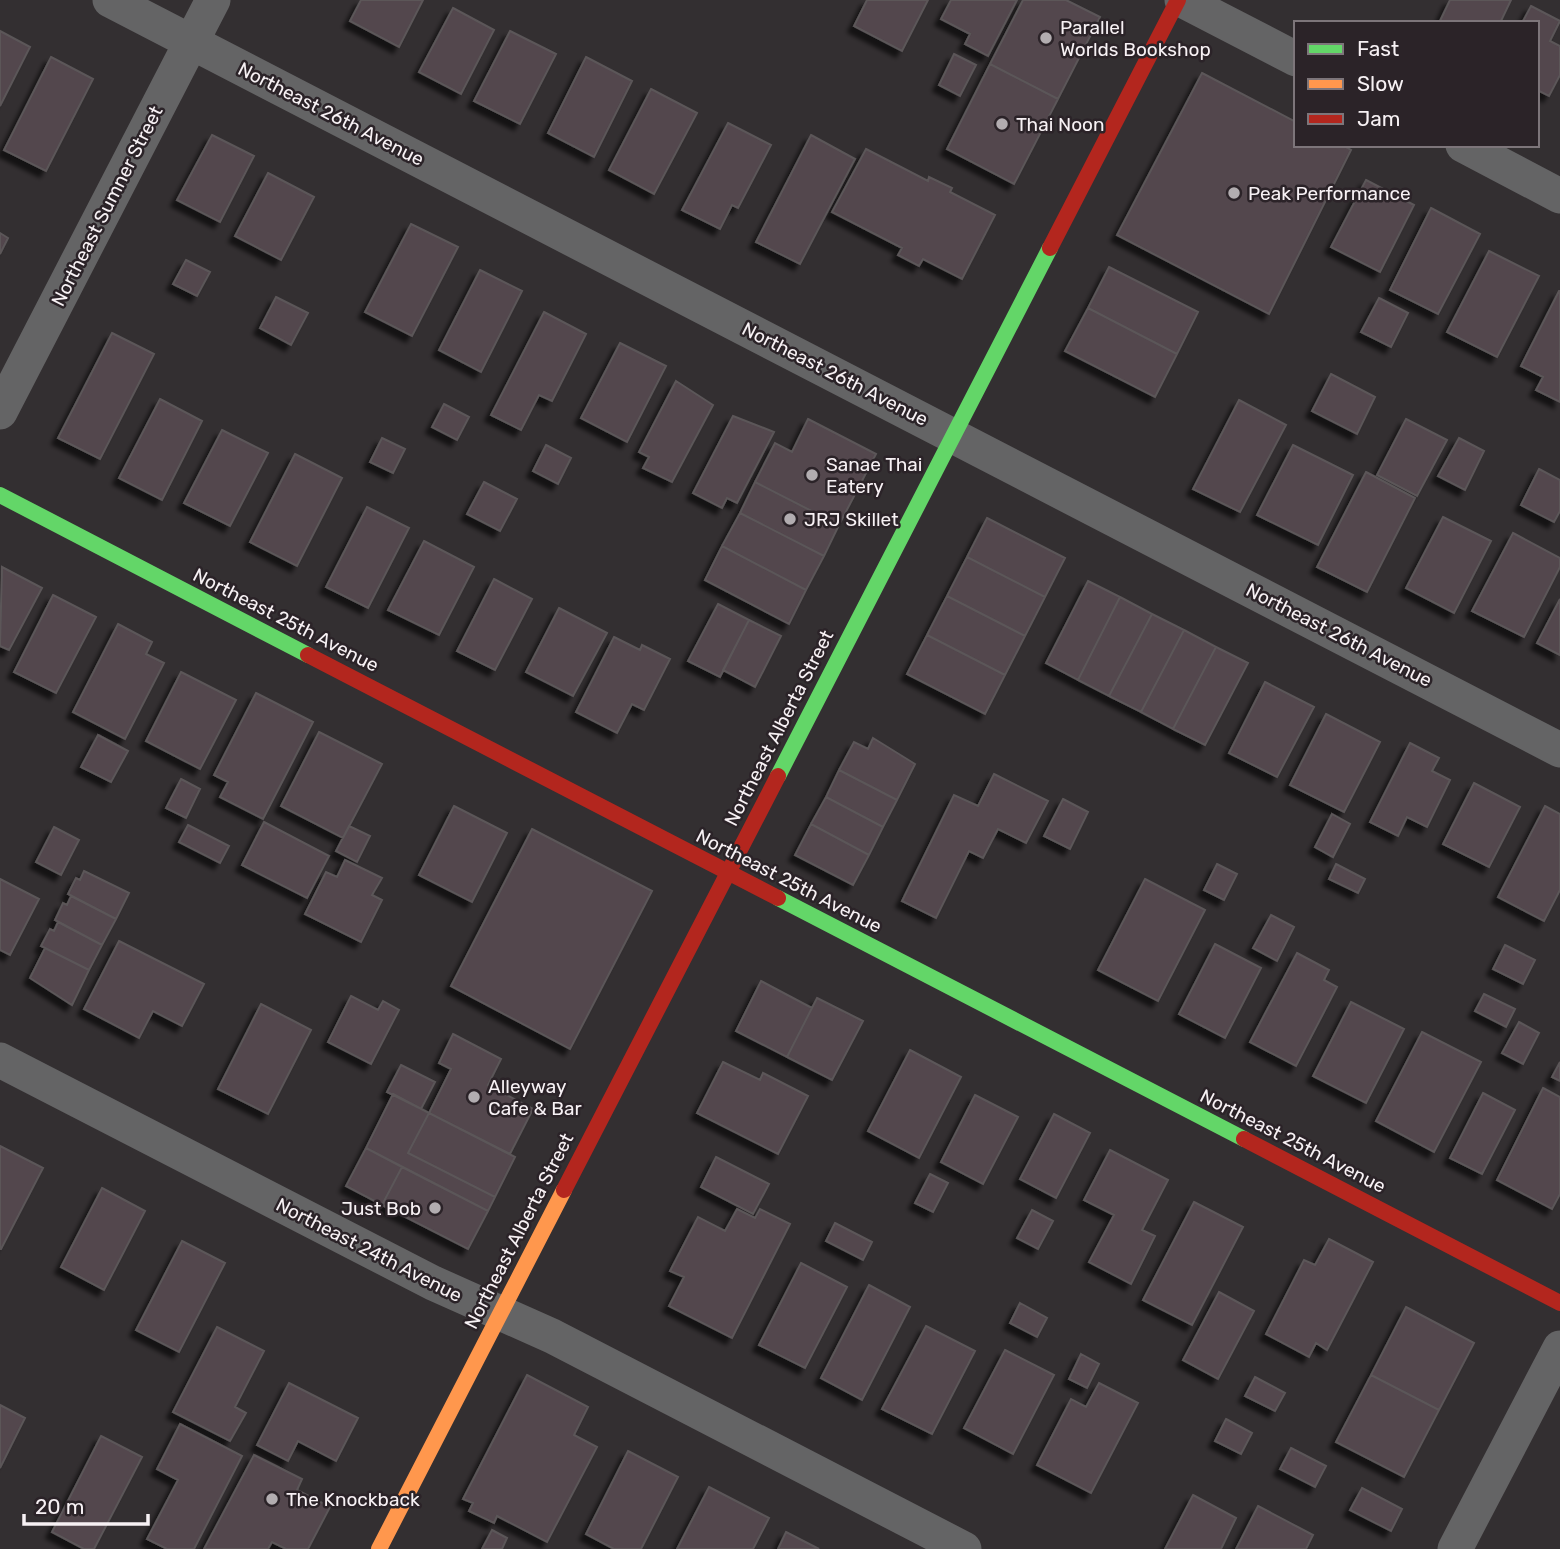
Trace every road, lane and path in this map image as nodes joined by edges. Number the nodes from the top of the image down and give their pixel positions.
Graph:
1 (110, 0) edge
2 (213, 0) edge
3 (1180, 0) edge
4 (191, 42) junction
5 (1294, 58) edge
6 (1467, 147) edge
7 (1560, 196) edge
8 (0, 412) edge
9 (954, 435) junction
10 (0, 495) edge
11 (1560, 750) edge
12 (727, 873) junction
13 (0, 1060) edge
14 (1560, 1303) edge
15 (499, 1314) junction
16 (1560, 1348) edge
17 (379, 1549) edge
18 (964, 1549) edge
19 (1455, 1549) edge

1 - 4 street, Northeast 26th Avenue
2 - 4 street, Northeast Sumner Street
3 - 5 street
3 - 9 street, Northeast Alberta Street
4 - 8 street, Northeast Sumner Street
4 - 9 street, Northeast 26th Avenue
6 - 7 street
9 - 11 street, Northeast 26th Avenue
9 - 12 street, Northeast Alberta Street
10 - 12 street, Northeast 25th Avenue
12 - 14 street, Northeast 25th Avenue
12 - 15 street, Northeast Alberta Street
13 - 15 street, Northeast 24th Avenue
15 - 17 street, Northeast Alberta Street
15 - 18 street, Northeast 24th Avenue
16 - 19 street

